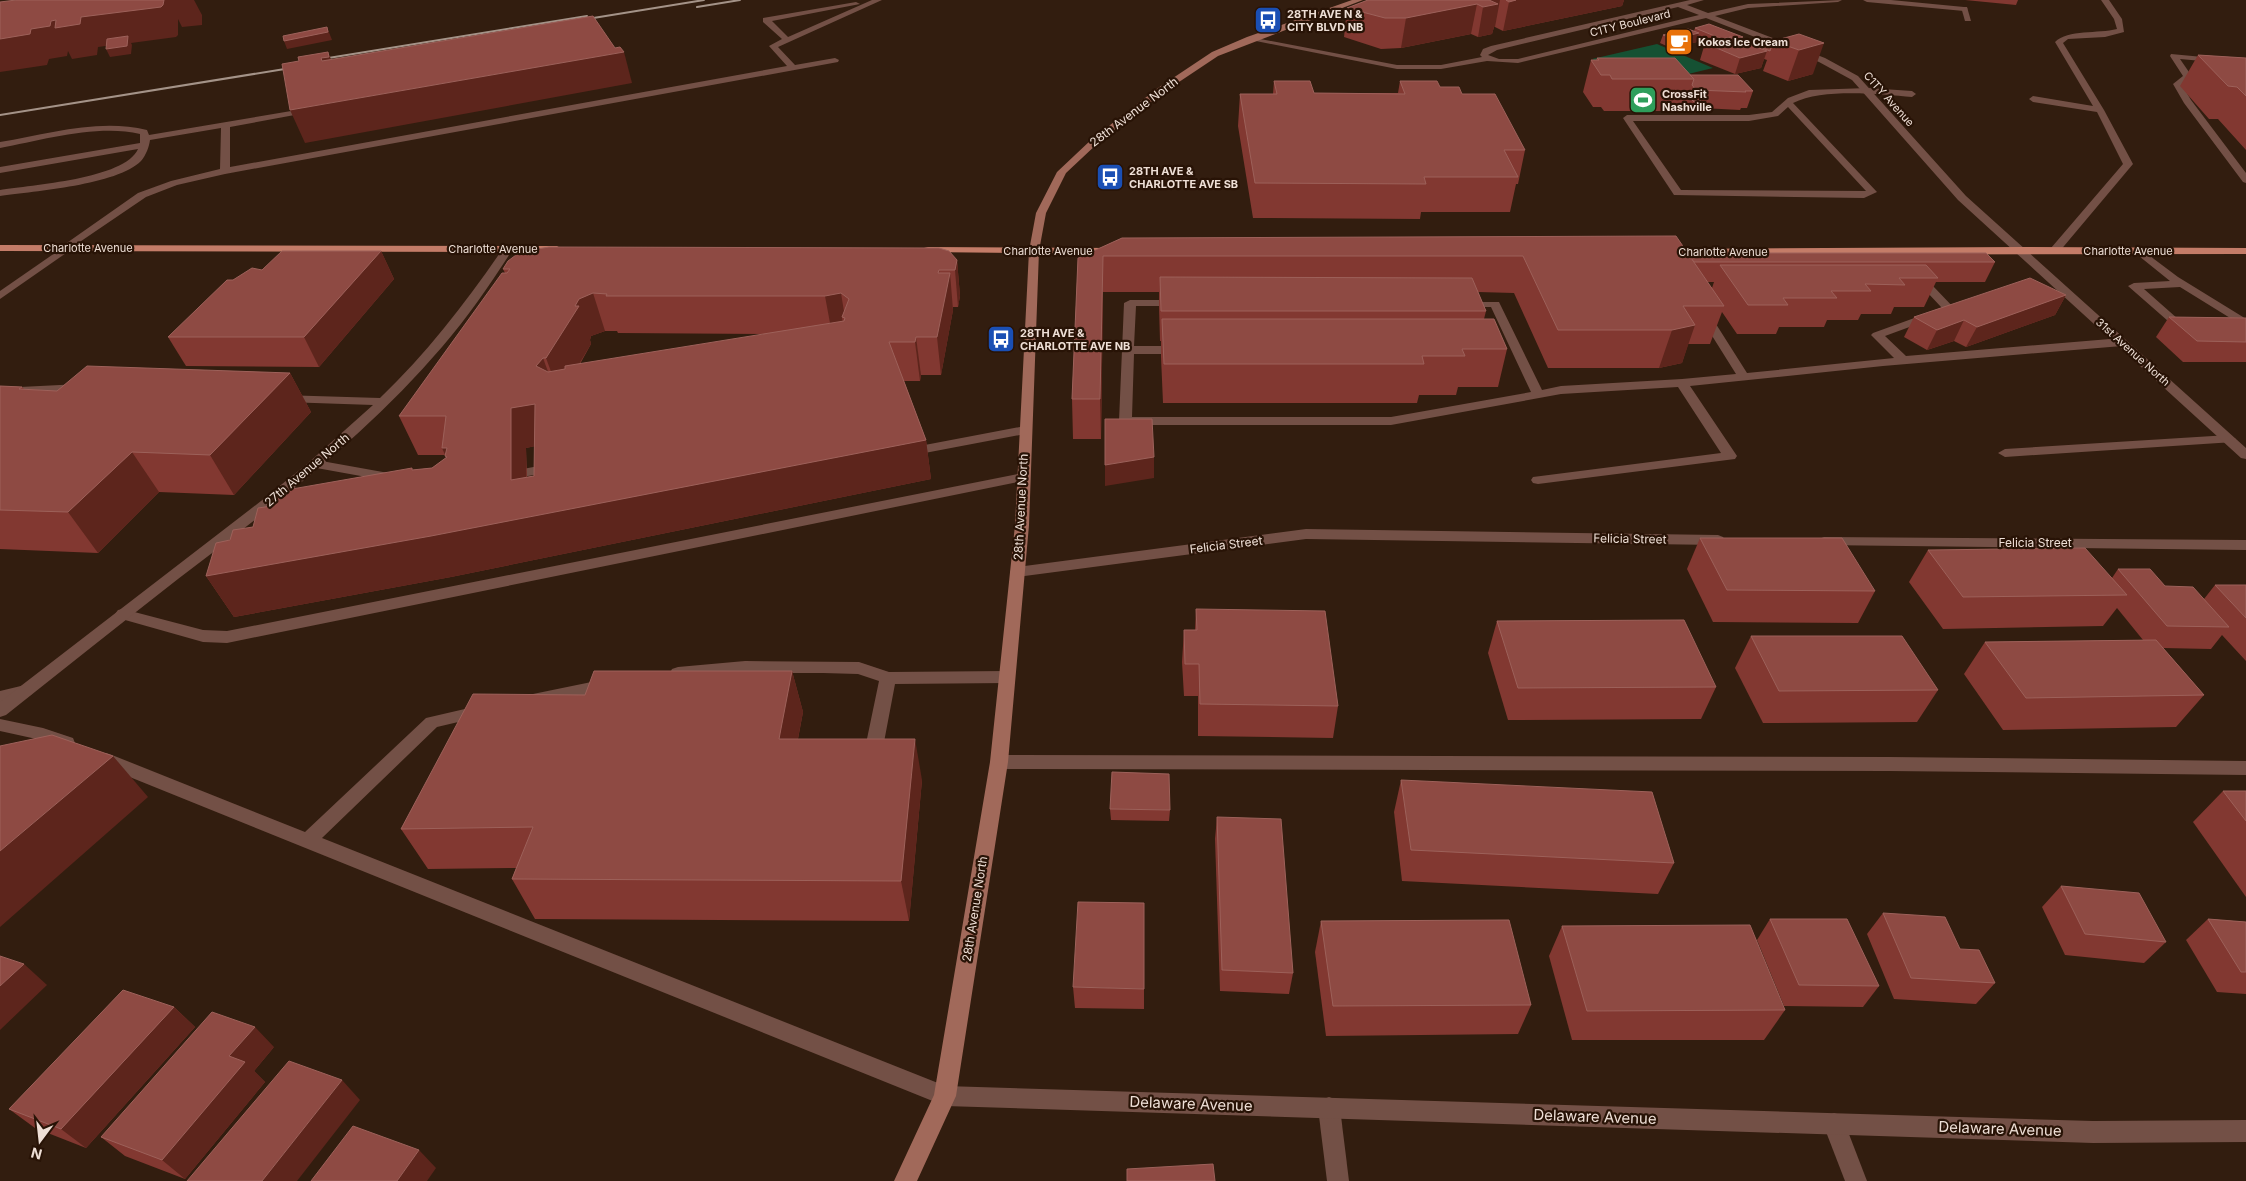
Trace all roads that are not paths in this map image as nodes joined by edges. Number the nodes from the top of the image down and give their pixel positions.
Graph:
1 (878, 0) edge
2 (1359, 0) edge
3 (1700, 0) edge
4 (1838, 0) edge
5 (1867, 0) edge
6 (2105, 0) edge
7 (1679, 5) junction
8 (1708, 16) junction
9 (1968, 19) dead end
10 (1250, 39) junction
11 (787, 40) junction
12 (1487, 59) junction
13 (835, 60) dead end
14 (2246, 63) edge
15 (792, 67) junction
16 (2188, 77) junction
17 (2246, 82) edge
18 (1868, 91) junction
19 (1912, 94) dead end
20 (2033, 99) dead end
21 (1788, 102) junction
22 (2100, 110) junction
23 (300, 111) edge
24 (225, 125) junction
25 (145, 141) junction
26 (0, 145) edge
27 (0, 170) edge
28 (225, 171) junction
29 (2246, 180) edge
30 (0, 193) edge
31 (0, 248) edge
32 (65, 248) junction
33 (508, 249) junction
34 (567, 249) edge
35 (912, 250) edge
36 (2019, 250) junction
37 (2055, 250) junction
38 (2138, 250) junction
39 (1034, 251) junction
40 (1122, 251) edge
41 (2246, 251) edge
42 (1655, 252) edge
43 (2182, 284) junction
44 (1900, 288) edge
45 (0, 296) edge
46 (1189, 303) edge
47 (1455, 304) edge
48 (1699, 304) edge
49 (2172, 319) edge
50 (2239, 319) edge
51 (2122, 342) junction
52 (1128, 350) junction
53 (1188, 350) edge
54 (1903, 360) junction
55 (1744, 377) junction
56 (1682, 383) junction
57 (96, 388) edge
58 (0, 392) edge
59 (1538, 394) junction
60 (271, 397) edge
61 (384, 402) junction
62 (1025, 430) junction
63 (2229, 439) junction
64 (2006, 453) dead end
65 (2246, 455) edge
66 (892, 456) edge
67 (316, 464) junction
68 (572, 464) edge
69 (1023, 477) junction
70 (496, 478) edge
71 (405, 480) edge
72 (1538, 480) dead end
73 (1732, 541) edge
74 (1810, 542) edge
75 (2246, 545) edge
76 (1017, 572) junction
77 (123, 614) junction
78 (661, 676) edge
79 (1007, 677) junction
80 (888, 678) junction
81 (622, 682) edge
82 (25, 692) junction
83 (0, 696) edge
84 (518, 703) edge
85 (499, 707) edge
86 (0, 711) edge
87 (0, 725) edge
88 (871, 758) edge
89 (999, 762) junction
90 (2246, 768) edge
91 (307, 841) junction
92 (945, 1096) junction
93 (1329, 1108) junction
94 (1834, 1124) junction
95 (2246, 1131) edge
96 (905, 1181) edge
97 (1338, 1181) edge
98 (1856, 1181) edge

1 - 11 street
1 - 11 street
2 - 10 main road, 28th Avenue North
3 - 7 street, C1TY Boulevard
4 - 8 street, C1TY Boulevard
5 - 9 street
6 - 22 street
7 - 8 street, C1TY Avenue
7 - 12 street, C1TY Boulevard
8 - 12 street, C1TY Boulevard
8 - 18 street, C1TY Avenue
10 - 12 street, C1TY Boulevard
10 - 39 main road, 28th Avenue North
11 - 15 street
13 - 15 street
14 - 16 street
15 - 28 street
16 - 17 street
16 - 29 street
18 - 19 street
18 - 21 street
18 - 36 street, C1TY Avenue
20 - 22 street
21 - 21 street
22 - 37 street
23 - 24 street
24 - 25 street
24 - 28 street
25 - 26 street
25 - 27 street
25 - 30 street
28 - 32 street
31 - 32 main road, Charlotte Avenue
32 - 33 main road, Charlotte Avenue
32 - 45 street
33 - 34 main road, Charlotte Avenue
33 - 61 street, 27th Avenue North
35 - 39 main road, Charlotte Avenue
36 - 37 main road, Charlotte Avenue
36 - 42 main road, Charlotte Avenue
36 - 51 street, 31st Avenue North
37 - 38 main road, Charlotte Avenue
38 - 41 main road, Charlotte Avenue
38 - 43 street
39 - 40 main road, Charlotte Avenue
39 - 62 main road, 28th Avenue North
43 - 49 street
43 - 50 street
44 - 54 street
46 - 52 street
47 - 59 street
48 - 55 street
51 - 54 street
51 - 63 street, 31st Avenue North
52 - 53 street
52 - 59 street
54 - 55 street
55 - 56 street
56 - 59 street
56 - 72 street
57 - 58 street
60 - 61 street
61 - 67 street, 27th Avenue North
62 - 66 street
62 - 69 main road, 28th Avenue North
63 - 64 street
63 - 65 street, 31st Avenue North
67 - 71 street
67 - 77 street, 27th Avenue North
68 - 70 street
69 - 76 main road, 28th Avenue North
69 - 77 street
73 - 76 street, Felicia Street
74 - 75 street, Felicia Street
76 - 79 main road, 28th Avenue North
77 - 82 street, 27th Avenue North
78 - 80 street
79 - 80 street
79 - 89 main road, 28th Avenue North
80 - 88 street
81 - 84 street
82 - 83 street
82 - 86 street, 27th Avenue North
85 - 91 street
87 - 91 street, Delaware Avenue
89 - 90 street
89 - 92 main road, 28th Avenue North
91 - 92 street, Delaware Avenue
92 - 93 street, Delaware Avenue
92 - 96 main road, 28th Avenue North
93 - 94 street, Delaware Avenue
93 - 97 street
94 - 95 street, Delaware Avenue
94 - 98 street

